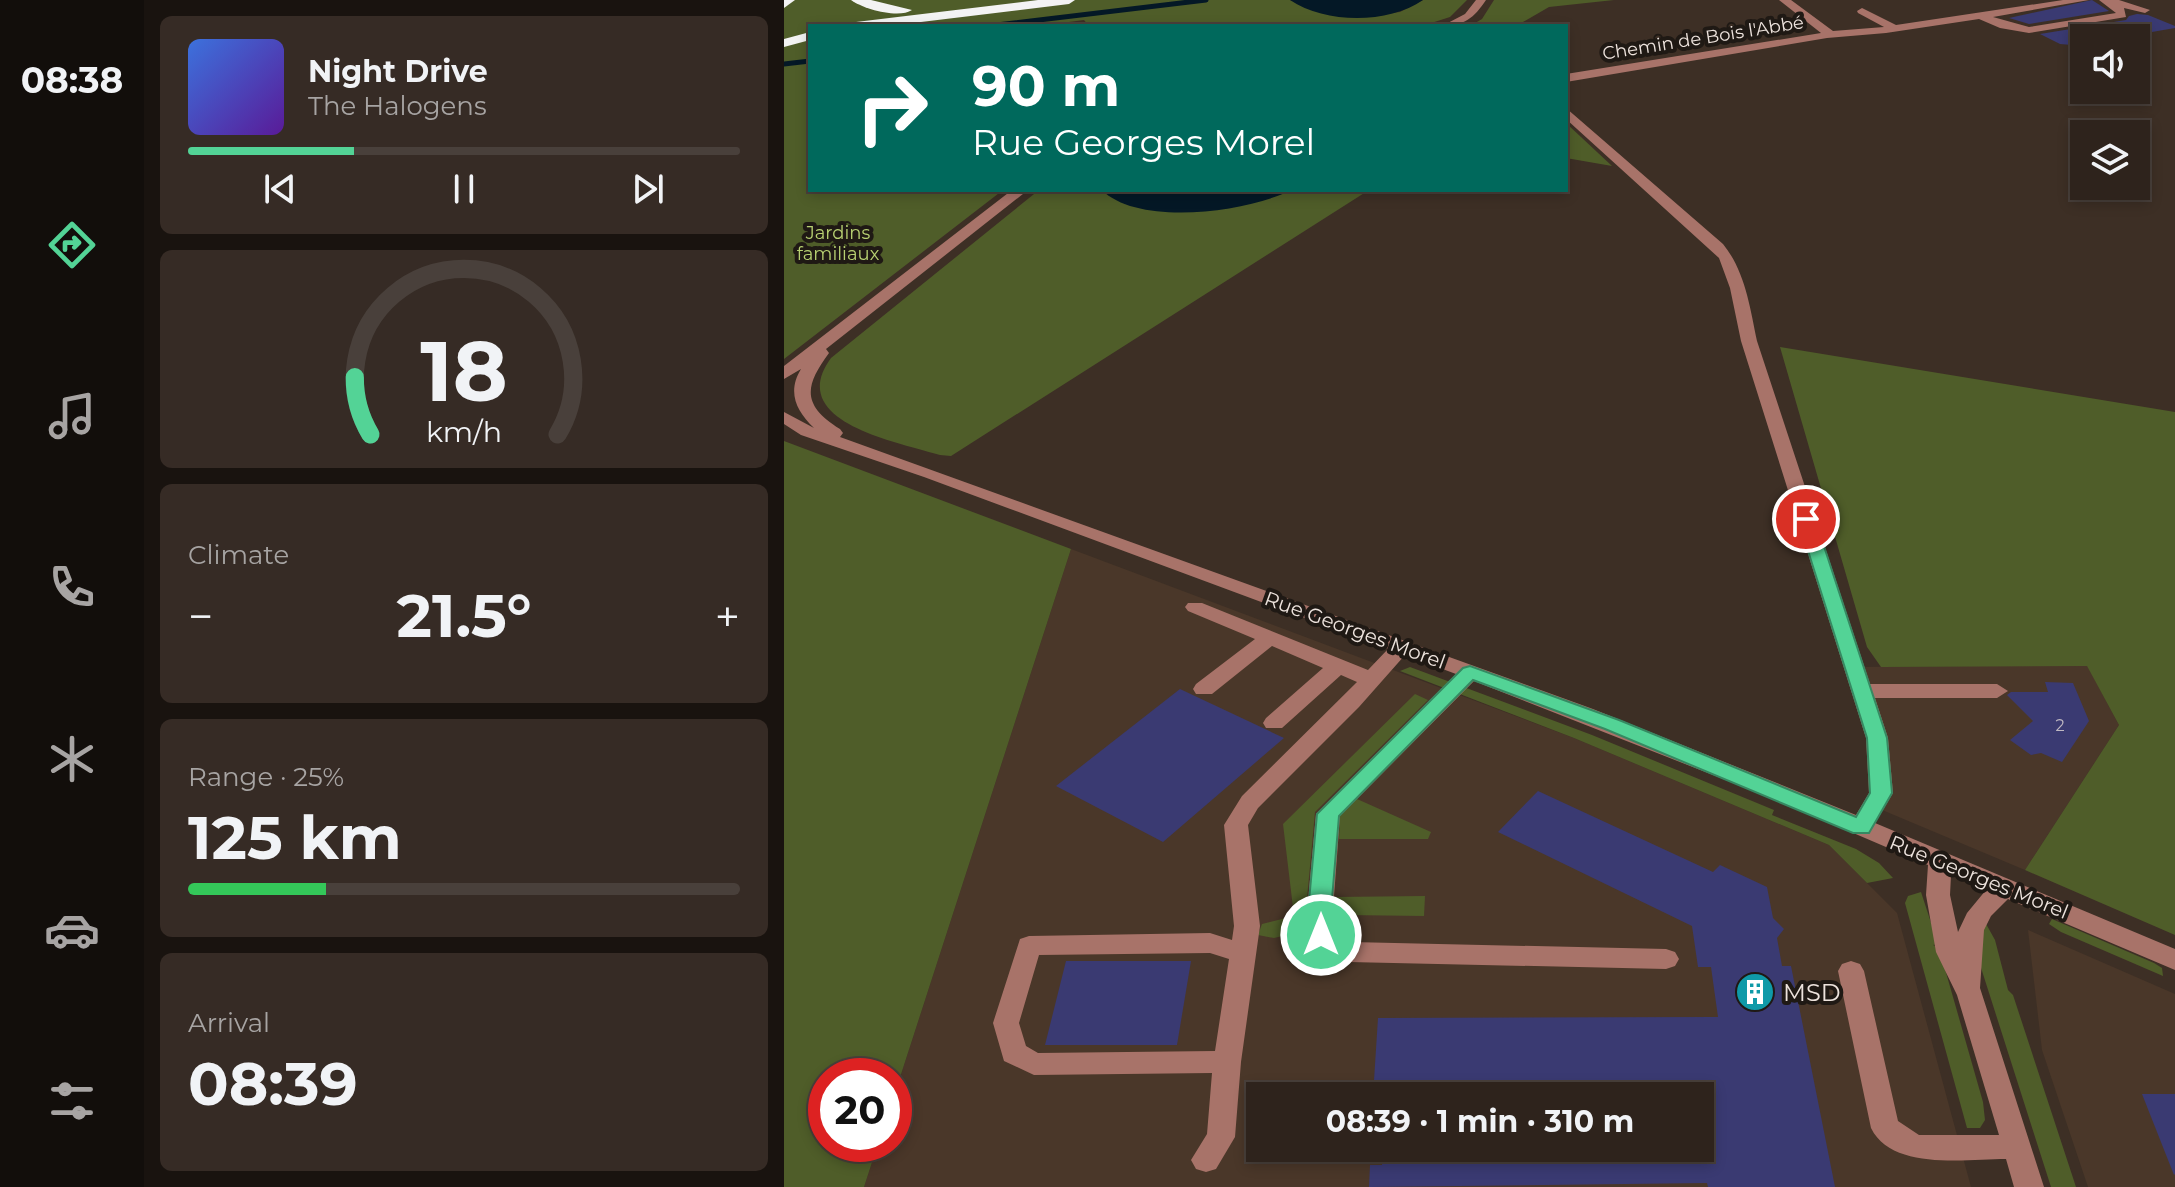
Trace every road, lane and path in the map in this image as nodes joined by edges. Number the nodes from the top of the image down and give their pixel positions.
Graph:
1 (789, 0) edge
2 (857, 0) edge
3 (1028, 0) edge
4 (1069, 0) edge
5 (1481, 0) edge
6 (1784, 0) edge
7 (2084, 0) edge
8 (2105, 0) edge
9 (784, 4) edge
10 (2145, 10) dead end
11 (1862, 11) dead end
12 (2006, 11) junction
13 (1979, 15) junction
14 (1894, 23) junction
15 (872, 24) edge
16 (1451, 24) edge
17 (1827, 35) junction
18 (808, 37) edge
19 (784, 43) edge
20 (1570, 76) edge
21 (1568, 114) edge
22 (1018, 192) edge
23 (849, 325) junction
24 (784, 374) edge
25 (792, 393) edge
26 (784, 417) edge
27 (930, 473) junction
28 (1195, 607) dead end
29 (1269, 638) junction
30 (1401, 647) junction
31 (1338, 666) junction
32 (1470, 672) junction
33 (1372, 680) junction
34 (1204, 689) dead end
35 (1862, 691) junction
36 (1997, 691) dead end
37 (1274, 723) dead end
38 (1861, 828) junction
39 (1940, 861) junction
40 (2005, 887) junction
41 (1243, 953) junction
42 (1666, 959) dead end
43 (2175, 960) edge
44 (1851, 971) dead end
45 (1970, 995) junction
46 (1227, 1062) junction
47 (2017, 1147) junction
48 (1206, 1160) dead end
49 (2029, 1187) edge

1 - 9 highway
2 - 3 highway
4 - 15 highway
5 - 16 street
6 - 17 street, Chemin de Bois l'Abbé
7 - 12 street
8 - 10 street
8 - 13 street
11 - 14 street
12 - 13 street
12 - 14 street
13 - 14 street
14 - 17 street
17 - 20 street, Chemin de Bois l'Abbé
18 - 19 highway
21 - 35 street
22 - 23 street
23 - 24 street
23 - 25 street
25 - 27 street, Rue Georges Morel
26 - 27 street, Rue Georges Morel
27 - 30 street, Rue Georges Morel
28 - 29 street
29 - 31 street
29 - 34 street
30 - 32 street, Rue Georges Morel
30 - 33 street
31 - 33 street
31 - 37 street
32 - 38 street, Rue Georges Morel
32 - 42 street
33 - 41 street
35 - 36 street
35 - 38 street
38 - 39 street, Rue Georges Morel
39 - 40 street, Rue Georges Morel
39 - 45 street
40 - 43 street, Rue Georges Morel
40 - 45 street
41 - 46 street
41 - 46 street
44 - 47 street
45 - 47 street
46 - 48 street
47 - 49 street

